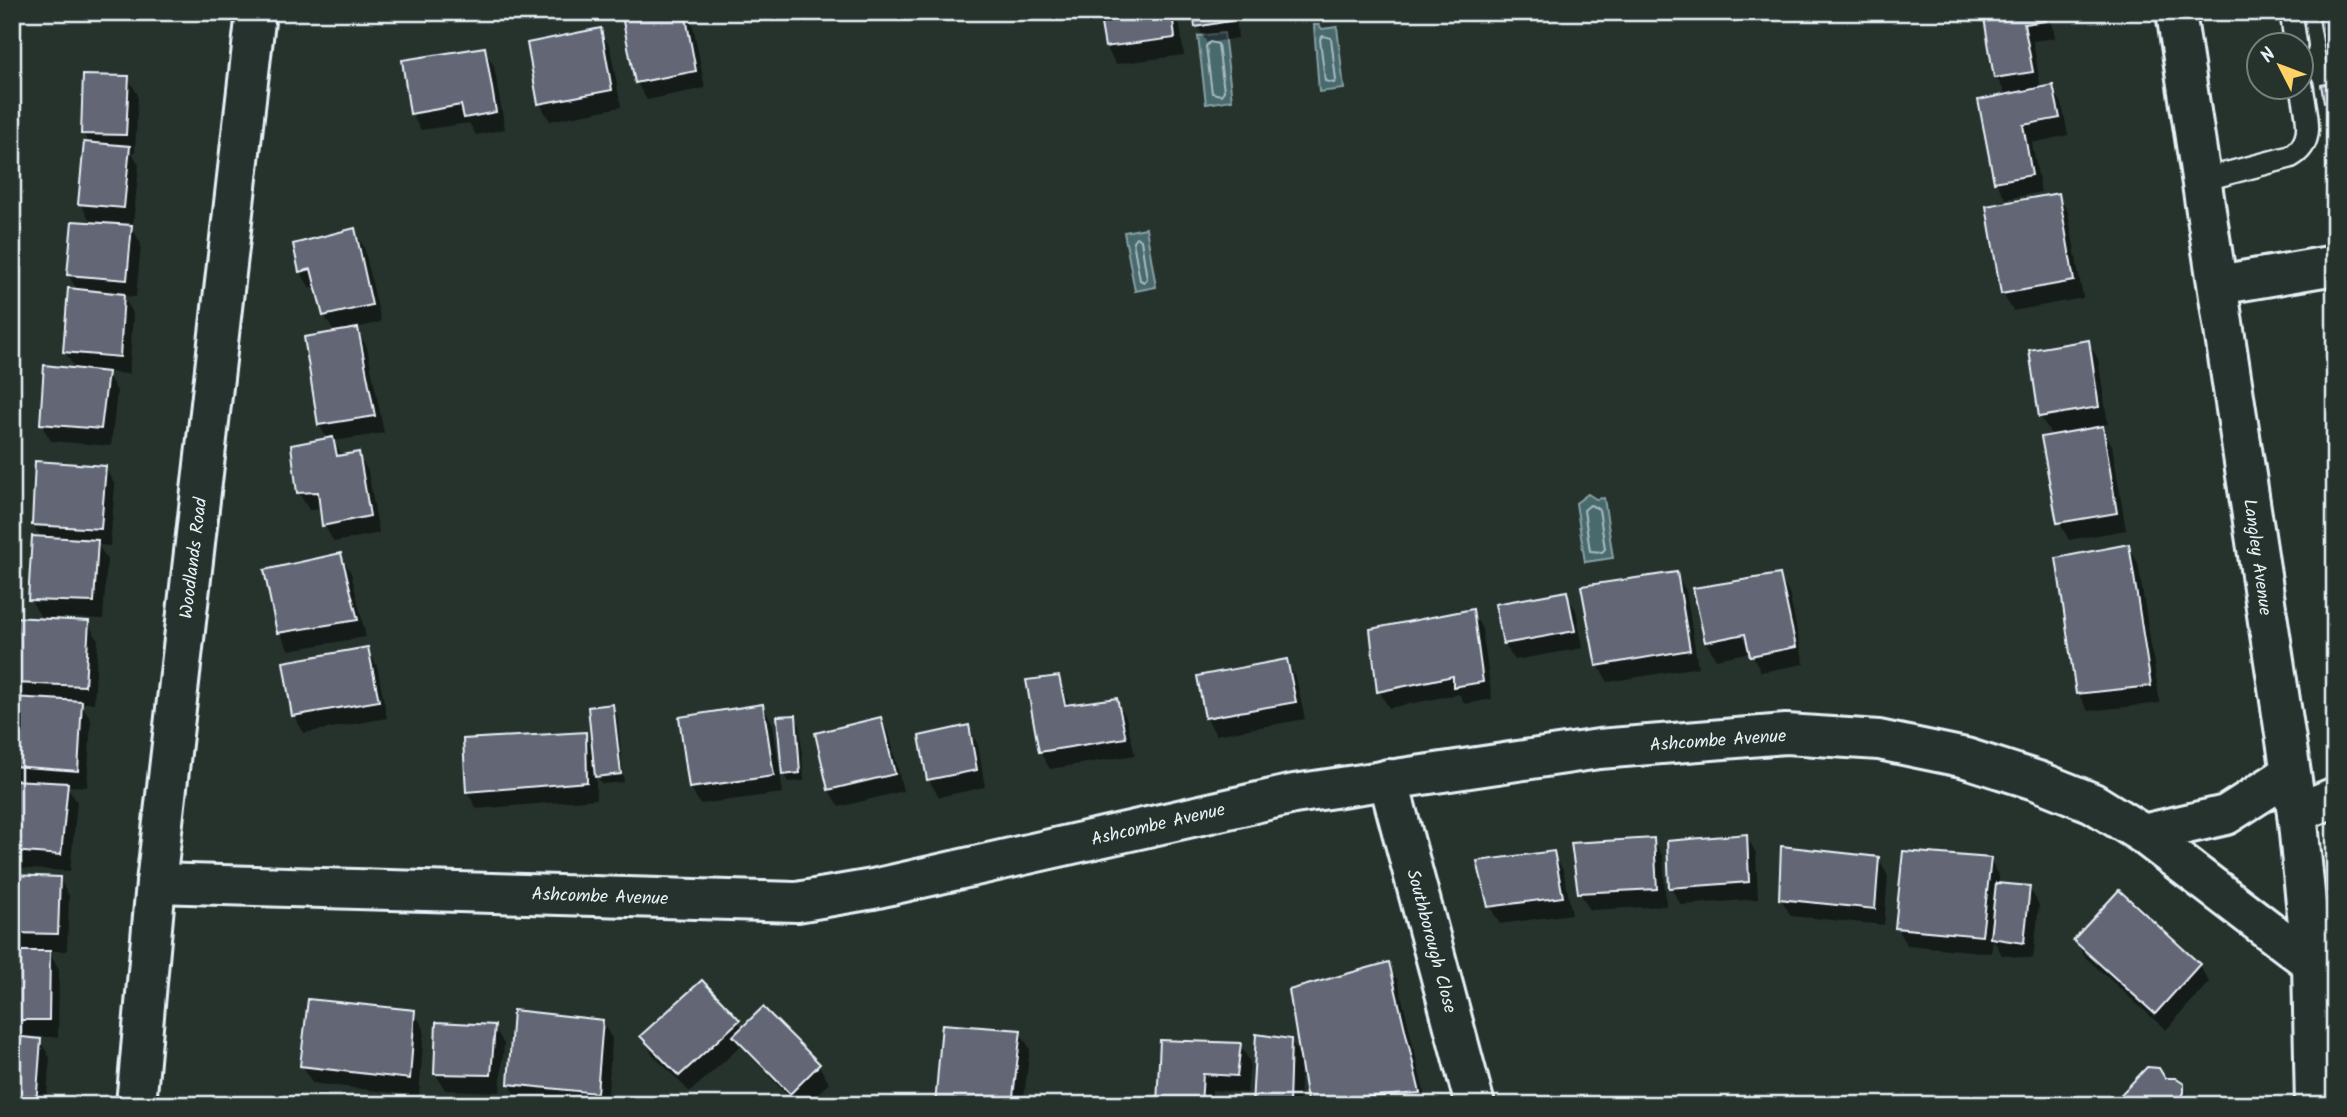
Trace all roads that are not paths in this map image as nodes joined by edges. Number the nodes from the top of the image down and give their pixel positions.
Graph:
1 (256, 12) edge
2 (2176, 12) edge
3 (2291, 12) edge
4 (2294, 32) edge
5 (2304, 102) edge
6 (2202, 180) junction
7 (2335, 265) edge
8 (2218, 285) junction
9 (2290, 774) junction
10 (1388, 779) junction
11 (2335, 797) edge
12 (2297, 813) junction
13 (2143, 834) junction
14 (156, 883) junction
15 (2312, 963) junction
16 (136, 1105) edge
17 (1475, 1105) edge
18 (2315, 1105) edge

1 - 14 street, Woodlands Road
2 - 6 street, Langley Avenue
3 - 4 lane
5 - 6 lane
6 - 8 street, Langley Avenue
7 - 8 street
8 - 9 street, Langley Avenue
9 - 12 street, Langley Avenue
9 - 13 street
10 - 13 street, Ashcombe Avenue
10 - 14 street, Ashcombe Avenue
10 - 17 street, Southborough Close
11 - 12 street
12 - 15 street, Langley Avenue
13 - 15 street, Ashcombe Avenue
14 - 16 street, Woodlands Road
15 - 18 street, Langley Avenue

